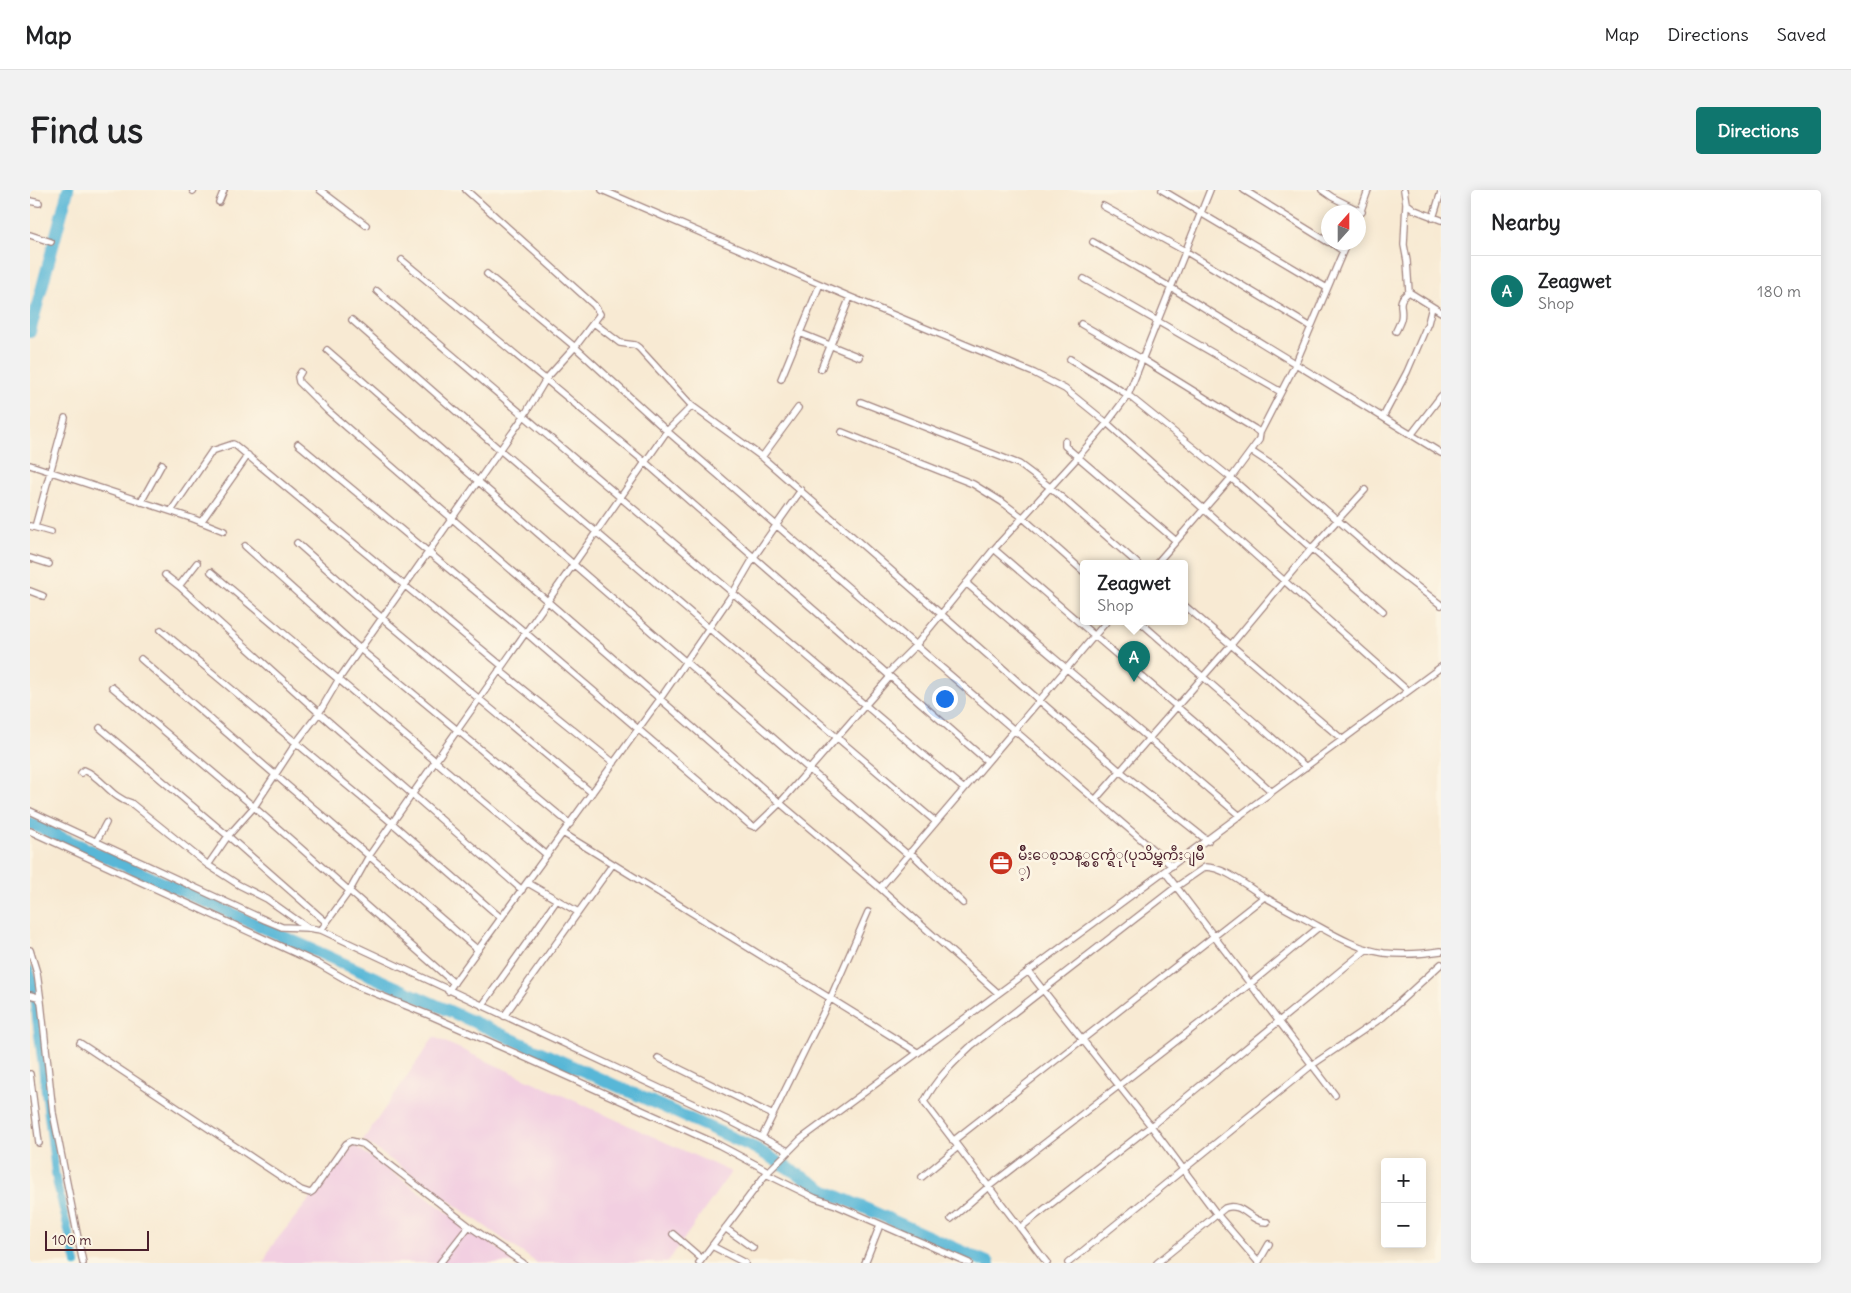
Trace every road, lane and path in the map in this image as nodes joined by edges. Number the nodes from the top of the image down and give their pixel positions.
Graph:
1 (224, 190) edge
2 (320, 190) edge
3 (602, 190) edge
4 (1162, 190) edge
5 (1210, 190) edge
6 (1244, 190) edge
7 (1322, 190) edge
8 (1368, 190) edge
9 (1404, 190) edge
10 (465, 191) edge
11 (1441, 192) edge
12 (30, 202) edge
13 (219, 202) dead end
14 (39, 203) dead end
15 (1406, 203) junction
16 (1348, 205) edge
17 (1364, 205) edge
18 (1104, 206) dead end
19 (1201, 212) junction
20 (1433, 218) junction
21 (1441, 220) edge
22 (366, 224) dead end
23 (30, 234) edge
24 (1321, 237) edge
25 (51, 242) dead end
26 (1093, 242) dead end
27 (1343, 250) edge
28 (1185, 251) junction
29 (402, 260) dead end
30 (487, 274) dead end
31 (1084, 279) dead end
32 (820, 284) junction
33 (1170, 287) junction
34 (1327, 288) junction
35 (377, 291) dead end
36 (1409, 292) junction
37 (850, 297) junction
38 (1432, 307) junction
39 (1440, 309) edge
40 (352, 320) dead end
41 (1158, 321) junction
42 (594, 323) junction
43 (1081, 324) dead end
44 (1311, 327) junction
45 (1396, 331) dead end
46 (800, 333) junction
47 (830, 346) junction
48 (575, 347) junction
49 (327, 350) dead end
50 (860, 357) dead end
51 (1070, 358) dead end
52 (1142, 359) junction
53 (1295, 365) junction
54 (821, 369) dead end
55 (300, 372) dead end
56 (781, 378) dead end
57 (546, 379) junction
58 (1281, 392) junction
59 (1128, 395) junction
60 (1441, 396) edge
61 (861, 402) dead end
62 (692, 406) junction
63 (798, 408) dead end
64 (524, 416) junction
65 (1383, 417) junction
66 (65, 418) dead end
67 (1107, 423) junction
68 (667, 431) junction
69 (842, 432) dead end
70 (1260, 433) junction
71 (1412, 435) junction
72 (1065, 441) dead end
73 (298, 444) dead end
74 (500, 450) junction
75 (1252, 451) junction
76 (1441, 453) edge
77 (248, 455) junction
78 (1078, 456) junction
79 (762, 457) junction
80 (646, 463) junction
81 (162, 464) dead end
82 (30, 465) edge
83 (51, 472) junction
84 (1231, 478) junction
85 (478, 482) junction
86 (1051, 488) junction
87 (800, 490) junction
88 (1365, 490) dead end
89 (620, 498) junction
90 (141, 502) junction
91 (1203, 510) junction
92 (171, 511) junction
93 (1022, 517) junction
94 (452, 519) junction
95 (1338, 520) junction
96 (201, 522) junction
97 (778, 525) junction
98 (31, 527) edge
99 (224, 531) dead end
100 (51, 532) dead end
101 (596, 532) junction
102 (1175, 540) junction
103 (297, 543) dead end
104 (246, 546) dead end
105 (994, 549) junction
106 (1310, 549) junction
107 (428, 552) junction
108 (754, 557) junction
109 (30, 558) edge
110 (1134, 560) edge
111 (1158, 560) edge
112 (197, 563) dead end
113 (49, 564) dead end
114 (574, 564) junction
115 (1080, 568) edge
116 (211, 572) dead end
117 (165, 576) dead end
118 (1285, 581) junction
119 (966, 583) junction
120 (405, 585) junction
121 (179, 586) junction
122 (30, 591) edge
123 (733, 593) junction
124 (43, 596) dead end
125 (548, 601) junction
126 (1441, 605) edge
127 (1188, 609) edge
128 (1383, 611) dead end
129 (940, 614) junction
130 (382, 618) junction
131 (1080, 624) edge
132 (1081, 625) edge
133 (1104, 625) edge
134 (1144, 625) edge
135 (709, 628) junction
136 (162, 630) dead end
137 (526, 633) junction
138 (1094, 636) junction
139 (916, 645) junction
140 (1230, 646) junction
141 (360, 649) junction
142 (141, 660) dead end
143 (686, 662) junction
144 (1441, 667) edge
145 (501, 668) junction
146 (1067, 668) junction
147 (888, 673) junction
148 (1203, 676) junction
149 (339, 679) junction
150 (112, 688) dead end
151 (1408, 691) junction
152 (480, 698) junction
153 (660, 699) junction
154 (1038, 700) junction
155 (865, 705) junction
156 (1176, 707) junction
157 (320, 713) junction
158 (100, 728) dead end
159 (637, 730) junction
160 (1014, 730) junction
161 (457, 731) junction
162 (837, 737) junction
163 (1150, 738) junction
164 (1343, 740) junction
165 (296, 743) junction
166 (436, 761) junction
167 (988, 761) junction
168 (614, 763) junction
169 (1306, 767) junction
170 (809, 769) junction
171 (1121, 772) junction
172 (81, 773) dead end
173 (276, 775) junction
174 (964, 789) junction
175 (1272, 792) junction
176 (592, 793) junction
177 (412, 794) junction
178 (1095, 800) junction
179 (780, 803) junction
180 (254, 806) junction
181 (30, 811) edge
182 (1240, 816) junction
183 (936, 822) junction
184 (106, 823) dead end
185 (392, 823) junction
186 (570, 824) junction
187 (30, 831) edge
188 (563, 833) junction
189 (228, 836) junction
190 (1208, 841) junction
191 (96, 842) junction
192 (909, 854) junction
193 (369, 856) junction
194 (547, 856) junction
195 (613, 864) junction
196 (208, 865) junction
197 (1172, 866) junction
198 (1166, 874) junction
199 (528, 883) junction
200 (1174, 885) junction
201 (880, 888) junction
202 (350, 890) junction
203 (522, 890) junction
204 (1264, 897) junction
205 (557, 900) junction
206 (963, 903) dead end
207 (578, 912) junction
208 (868, 912) dead end
209 (501, 918) junction
210 (326, 922) junction
211 (1319, 927) junction
212 (308, 928) junction
213 (321, 930) junction
214 (1213, 937) junction
215 (1367, 949) junction
216 (30, 950) edge
217 (478, 950) junction
218 (1441, 951) edge
219 (1441, 964) edge
220 (1028, 971) junction
221 (454, 983) junction
222 (1250, 984) junction
223 (1041, 990) junction
224 (448, 991) junction
225 (998, 993) junction
226 (35, 997) edge
227 (830, 999) junction
228 (482, 1006) junction
229 (504, 1016) junction
230 (1278, 1021) junction
231 (1082, 1040) junction
232 (80, 1043) dead end
233 (917, 1052) junction
234 (658, 1058) dead end
235 (1312, 1065) junction
236 (30, 1074) edge
237 (1119, 1086) junction
238 (1335, 1095) dead end
239 (773, 1115) junction
240 (1151, 1126) junction
241 (762, 1137) junction
242 (954, 1141) junction
243 (39, 1143) dead end
244 (958, 1147) junction
245 (786, 1153) junction
246 (1184, 1169) junction
247 (768, 1171) junction
248 (922, 1177) dead end
249 (988, 1187) junction
250 (1216, 1213) junction
251 (951, 1220) dead end
252 (1266, 1222) dead end
253 (880, 1225) junction
254 (469, 1226) junction
255 (725, 1228) junction
256 (1020, 1228) junction
257 (673, 1234) dead end
258 (1269, 1244) dead end
259 (712, 1246) junction
260 (754, 1248) dead end
261 (700, 1261) edge
262 (83, 1263) edge
263 (440, 1263) edge
264 (523, 1263) edge
265 (746, 1263) edge
266 (865, 1263) edge
267 (967, 1263) edge
268 (1047, 1263) edge
269 (1068, 1263) edge
270 (1157, 1263) edge
271 (1258, 1263) edge

1 - 13 street
2 - 22 street
3 - 32 street
4 - 19 street
5 - 19 street
6 - 24 street
7 - 16 street
8 - 17 street
9 - 15 street
10 - 42 street
11 - 20 street
12 - 14 street
15 - 20 street
15 - 36 street
18 - 28 street
19 - 28 street
19 - 34 street
20 - 21 street
23 - 25 street
26 - 33 street
27 - 34 street
28 - 33 street
28 - 44 street
29 - 57 street
30 - 48 street
31 - 41 street
32 - 37 street
32 - 46 street
33 - 41 street
33 - 53 street
34 - 44 street
35 - 64 street
36 - 38 street
36 - 45 street
37 - 47 street
37 - 67 street
38 - 39 street
38 - 65 street
40 - 74 street
41 - 52 street
41 - 58 street
42 - 48 street
42 - 62 street
43 - 52 street
44 - 53 street
46 - 47 street
46 - 56 street
47 - 50 street
47 - 54 street
48 - 57 street
48 - 68 street
49 - 85 street
51 - 59 street
52 - 59 street
52 - 70 street
53 - 58 street
53 - 65 street
55 - 94 street
57 - 64 street
57 - 80 street
58 - 70 street
59 - 67 street
59 - 84 street
60 - 71 street
61 - 86 street
62 - 68 street
62 - 79 street
63 - 79 street
64 - 74 street
64 - 89 street
65 - 71 street
66 - 83 street
67 - 78 street
67 - 91 street
68 - 80 street
68 - 97 street
69 - 93 street
70 - 75 street
71 - 76 street
72 - 78 street
73 - 107 street
74 - 85 street
74 - 101 street
75 - 84 street
75 - 95 street
77 - 92 street
77 - 96 street
77 - 120 street
78 - 86 street
78 - 102 street
79 - 87 street
80 - 89 street
80 - 108 street
81 - 90 street
82 - 83 street
83 - 90 street
83 - 98 street
84 - 91 street
84 - 106 street
85 - 94 street
85 - 114 street
86 - 93 street
86 - 110 street
87 - 97 street
87 - 129 street
88 - 95 street
89 - 101 street
89 - 123 street
90 - 92 street
91 - 102 street
91 - 118 street
92 - 96 street
93 - 105 street
93 - 115 street
94 - 107 street
94 - 125 street
95 - 106 street
95 - 126 street
96 - 99 street
97 - 108 street
97 - 139 street
98 - 100 street
101 - 114 street
101 - 135 street
102 - 111 street
103 - 130 street
104 - 141 street
105 - 119 street
105 - 131 street
106 - 118 street
106 - 128 street
107 - 120 street
107 - 137 street
108 - 123 street
108 - 147 street
109 - 113 street
112 - 121 street
114 - 125 street
114 - 143 street
116 - 149 street
117 - 121 street
118 - 140 street
118 - 151 street
119 - 129 street
119 - 146 street
120 - 130 street
120 - 145 street
121 - 157 street
122 - 124 street
123 - 135 street
123 - 155 street
125 - 137 street
125 - 153 street
127 - 140 street
129 - 139 street
129 - 154 street
130 - 141 street
130 - 152 street
132 - 138 street
133 - 138 street
134 - 148 street
135 - 143 street
135 - 162 street
136 - 165 street
137 - 145 street
137 - 159 street
138 - 146 street
138 - 156 street
139 - 147 street
139 - 160 street
140 - 148 street
140 - 164 street
141 - 149 street
141 - 161 street
142 - 173 street
143 - 153 street
143 - 170 street
144 - 151 street
145 - 152 street
145 - 168 street
146 - 154 street
146 - 163 street
147 - 155 street
147 - 167 street
148 - 156 street
148 - 169 street
149 - 157 street
149 - 166 street
150 - 180 street
151 - 164 street
152 - 161 street
152 - 176 street
153 - 159 street
153 - 179 street
154 - 160 street
154 - 171 street
155 - 162 street
155 - 174 street
156 - 163 street
156 - 175 street
157 - 165 street
157 - 177 street
158 - 189 street
159 - 168 street
159 - 179 street
160 - 167 street
160 - 178 street
161 - 166 street
161 - 186 street
162 - 170 street
162 - 183 street
163 - 171 street
163 - 182 street
164 - 169 street
165 - 173 street
165 - 185 street
166 - 177 street
166 - 194 street
167 - 174 street
168 - 176 street
169 - 175 street
170 - 179 street
170 - 192 street
171 - 178 street
171 - 190 street
172 - 196 street
173 - 180 street
173 - 193 street
174 - 183 street
175 - 182 street
176 - 186 street
177 - 185 street
177 - 203 street
178 - 197 street
179 - 201 street
180 - 189 street
180 - 202 street
181 - 191 street
182 - 190 street
183 - 192 street
184 - 191 street
185 - 193 street
185 - 209 street
186 - 188 street
187 - 247 street
188 - 194 street
188 - 195 street
189 - 196 street
189 - 210 street
190 - 197 street
191 - 212 street
192 - 201 street
192 - 206 street
193 - 202 street
193 - 217 street
194 - 199 street
195 - 207 street
195 - 227 street
196 - 212 street
197 - 198 street
198 - 200 street
198 - 220 street
199 - 203 street
199 - 205 street
200 - 204 street
200 - 214 street
200 - 223 street
201 - 225 street
202 - 210 street
202 - 221 street
203 - 209 street
204 - 211 street
204 - 214 street
205 - 207 street
205 - 228 street
207 - 229 street
208 - 227 street
209 - 217 street
210 - 213 street
211 - 215 street
211 - 222 street
212 - 213 street
213 - 224 street
214 - 222 street
214 - 231 street
215 - 218 street
215 - 230 street
216 - 226 street
217 - 221 street
219 - 235 street
220 - 223 street
220 - 225 street
221 - 224 street
222 - 230 street
222 - 237 street
223 - 231 street
223 - 242 street
224 - 228 street
225 - 233 street
226 - 262 street
227 - 233 street
227 - 239 street
228 - 229 street
229 - 241 street
230 - 235 street
230 - 240 street
231 - 237 street
231 - 242 street
232 - 254 street
233 - 245 street
234 - 239 street
235 - 238 street
235 - 246 street
236 - 243 street
237 - 240 street
237 - 249 street
239 - 241 street
240 - 246 street
240 - 256 street
241 - 245 street
242 - 244 street
244 - 248 street
244 - 249 street
245 - 247 street
246 - 250 street
246 - 269 street
247 - 253 street
247 - 255 street
249 - 251 street
249 - 256 street
250 - 252 street
250 - 270 street
250 - 271 street
253 - 266 street
253 - 267 street
254 - 263 street
254 - 264 street
255 - 259 street
255 - 260 street
256 - 268 street
257 - 261 street
258 - 271 street
259 - 261 street
259 - 265 street

